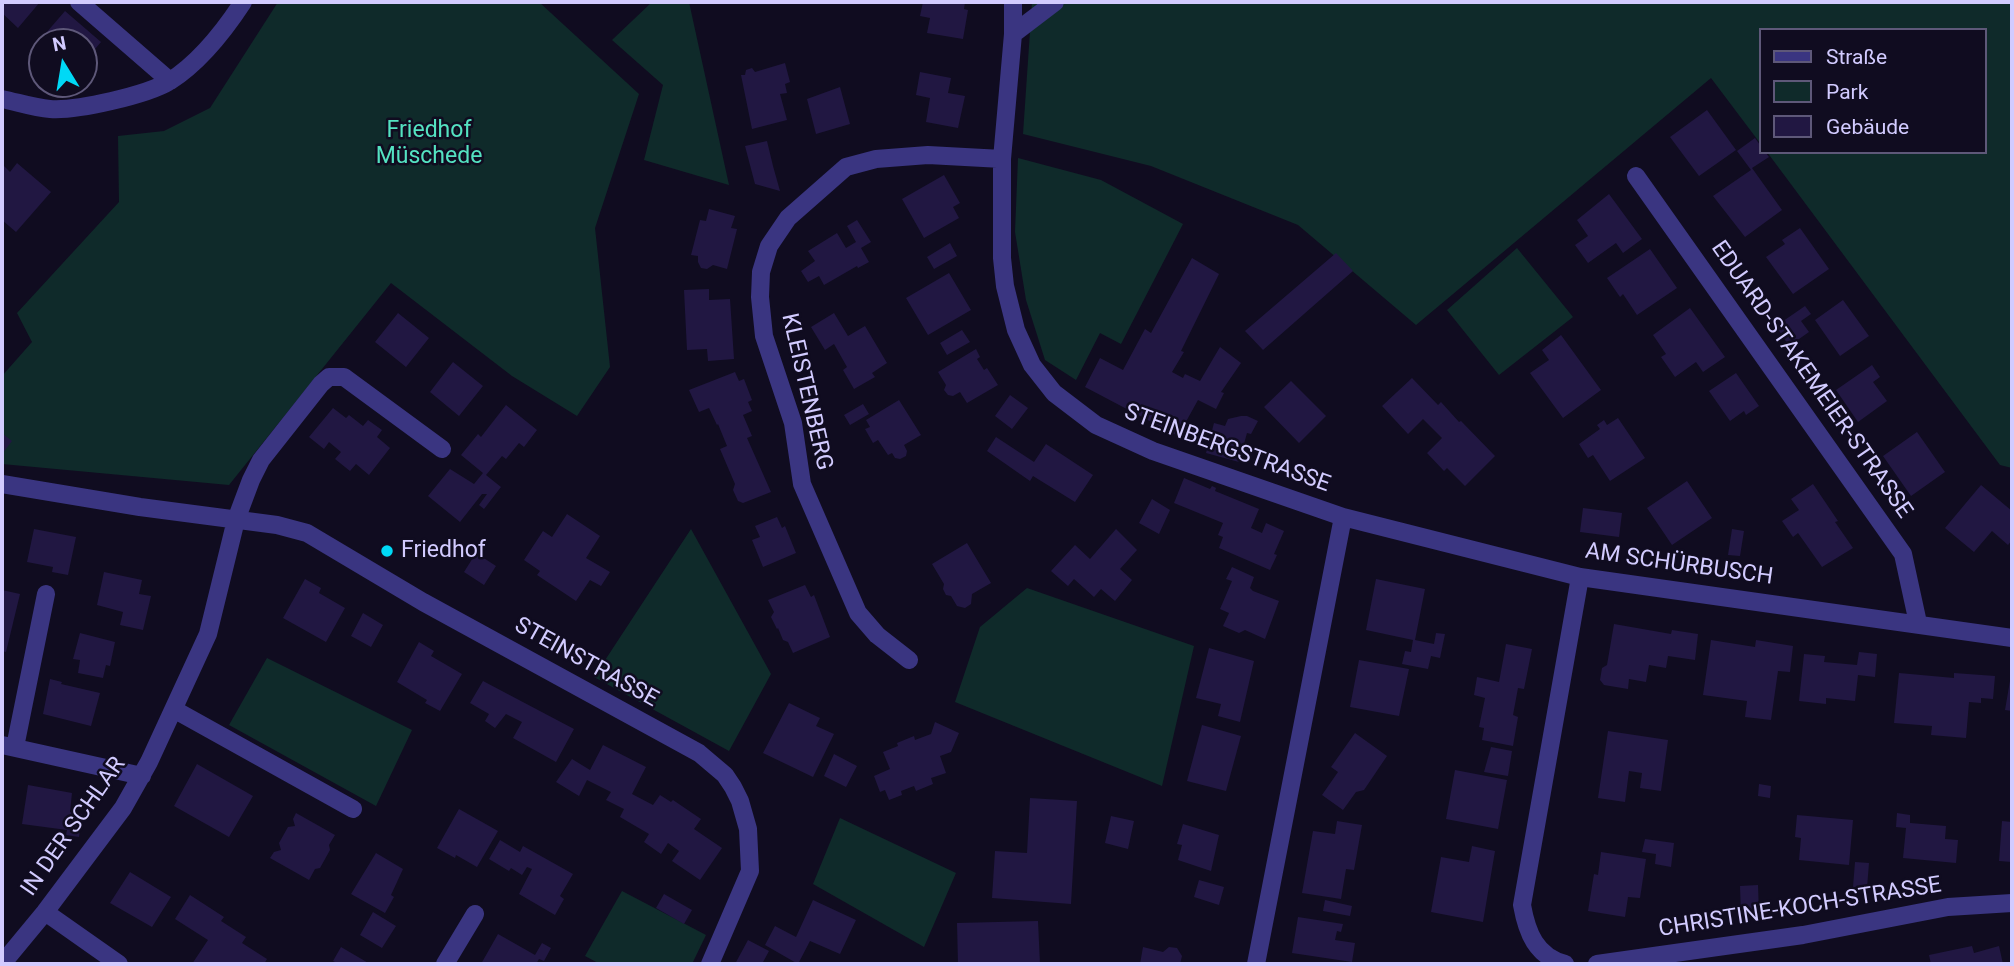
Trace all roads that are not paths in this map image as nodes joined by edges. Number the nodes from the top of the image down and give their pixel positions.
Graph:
1 (79, 2) edge
2 (243, 2) edge
3 (1013, 2) edge
4 (1055, 2) edge
5 (1013, 34) junction
6 (170, 81) junction
7 (2, 99) edge
8 (1002, 159) junction
9 (1636, 176) dead end
10 (442, 449) dead end
11 (2, 484) edge
12 (1343, 516) junction
13 (236, 520) junction
14 (1580, 577) junction
15 (46, 594) dead end
16 (1918, 623) junction
17 (2012, 638) edge
18 (909, 660) dead end
19 (175, 710) junction
20 (8, 746) edge
21 (142, 776) junction
22 (353, 809) dead end
23 (2012, 903) edge
24 (45, 912) junction
25 (475, 914) dead end
26 (2, 964) edge
27 (119, 964) edge
28 (445, 964) edge
29 (710, 964) edge
30 (1256, 964) edge
31 (1565, 964) edge
32 (1597, 964) edge

1 - 6 street
2 - 6 street
3 - 5 street, STEINBERGSTRASSE
4 - 5 street
5 - 8 street, STEINBERGSTRASSE
6 - 7 street
8 - 12 street, STEINBERGSTRASSE
8 - 18 street, KLEISTENBERG
9 - 16 street, EDUARD-STAKEMEIER-STRASSE
10 - 13 street
11 - 13 street, STEINSTRASSE
12 - 14 street, AM SCHÜRBUSCH
12 - 30 street, STEINBERGSTRASSE
13 - 19 street, IN DER SCHLAR
13 - 29 street, STEINSTRASSE
14 - 16 street, AM SCHÜRBUSCH
14 - 31 street
15 - 20 street
16 - 17 street, AM SCHÜRBUSCH
19 - 21 street, IN DER SCHLAR
19 - 22 street
20 - 21 street
21 - 24 street, IN DER SCHLAR
23 - 32 street, CHRISTINE-KOCH-STRASSE
24 - 26 street, IN DER SCHLAR
24 - 27 street
25 - 28 street

